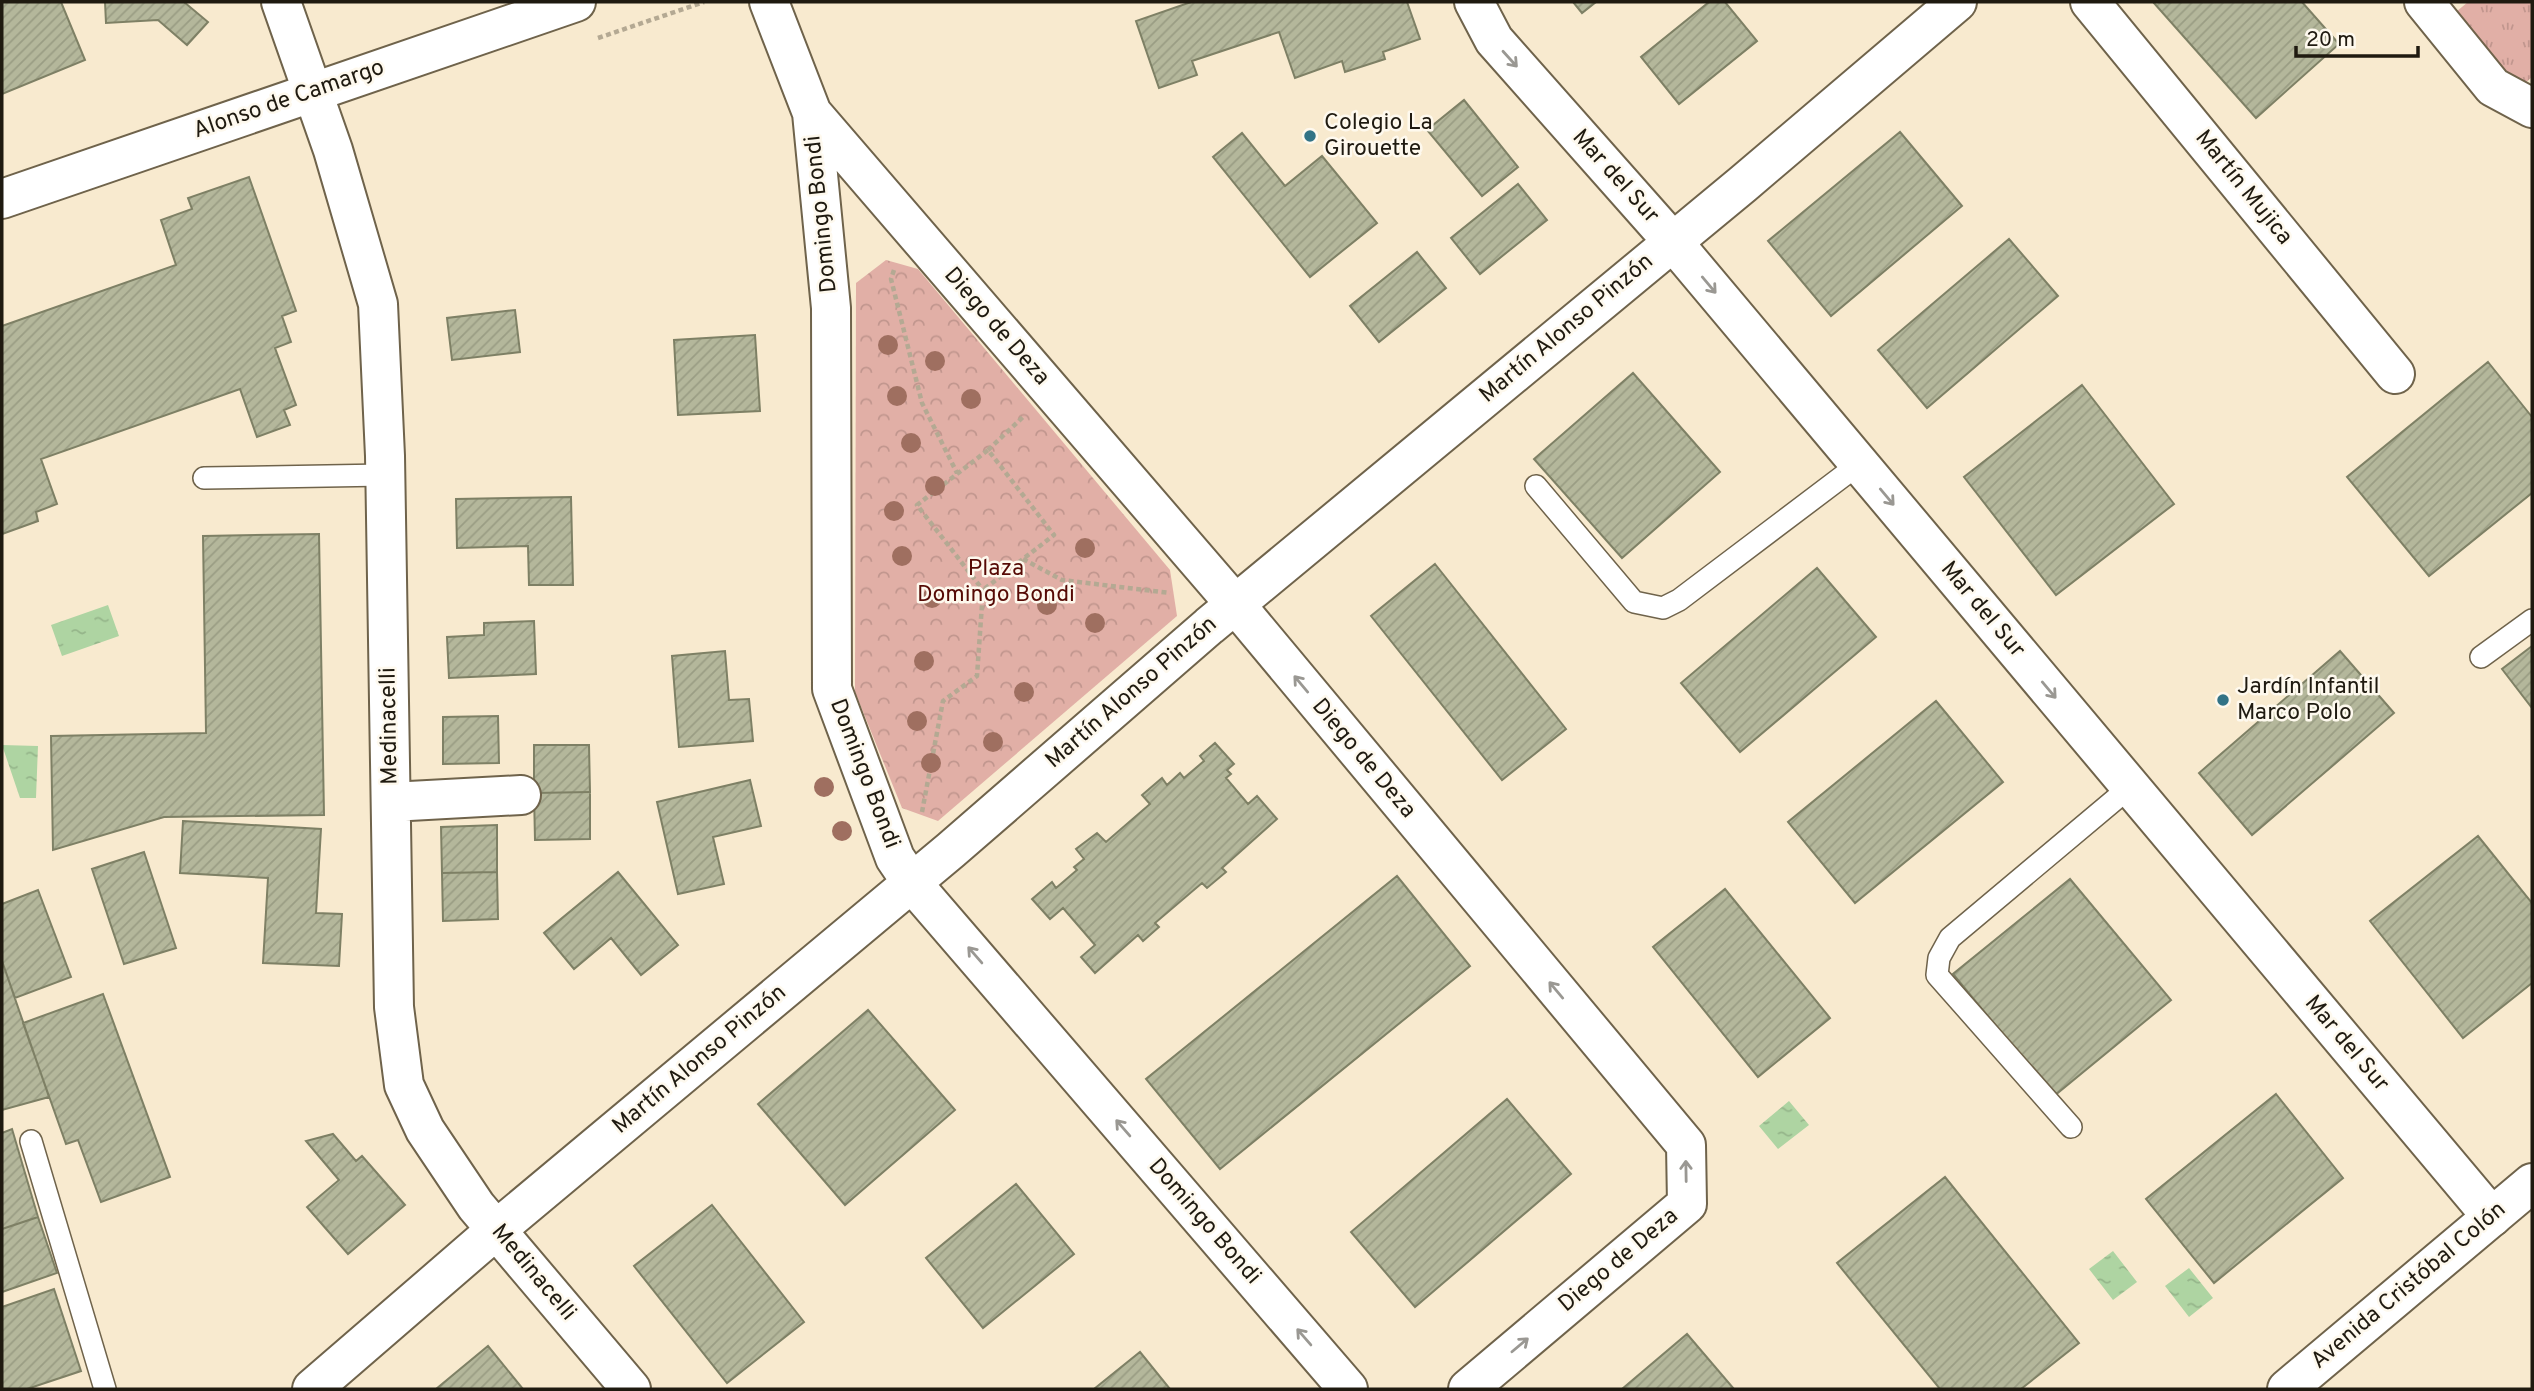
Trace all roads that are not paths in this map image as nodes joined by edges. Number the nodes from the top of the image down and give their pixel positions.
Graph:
1 (281, 2) edge
2 (576, 2) edge
3 (769, 2) edge
4 (1474, 2) edge
5 (1957, 2) edge
6 (2091, 2) edge
7 (2424, 2) edge
8 (313, 92) junction
9 (2532, 107) edge
10 (812, 113) junction
11 (2, 199) edge
12 (1673, 242) junction
13 (2395, 374) dead end
14 (1859, 464) junction
15 (385, 475) junction
16 (204, 478) dead end
17 (1536, 486) dead end
18 (1235, 604) junction
19 (2532, 620) edge
20 (2481, 657) dead end
21 (2130, 787) junction
22 (521, 795) dead end
23 (391, 802) junction
24 (912, 883) junction
25 (2071, 1127) dead end
26 (31, 1141) dead end
27 (2532, 1184) edge
28 (2492, 1217) junction
29 (496, 1230) junction
30 (105, 1389) edge
31 (312, 1389) edge
32 (631, 1389) edge
33 (1348, 1389) edge
34 (1468, 1389) edge
35 (2287, 1389) edge

1 - 8 street, Medinacelli
2 - 8 street, Alonso de Camargo
3 - 10 street, Domingo Bondi
4 -> 12 street, Mar del Sur
5 - 12 street, Martín Alonso Pinzón
6 - 13 street, Martín Mujica
7 - 9 street
8 - 11 street, Alonso de Camargo
8 - 15 street, Medinacelli
10 - 18 street, Diego de Deza
10 - 24 street, Domingo Bondi
12 -> 14 street, Mar del Sur
12 - 18 street, Martín Alonso Pinzón
14 - 17 lane
14 -> 21 street, Mar del Sur
15 - 16 lane
15 - 23 street, Medinacelli
18 - 24 street, Martín Alonso Pinzón
34 -> 18 street, Diego de Deza
19 - 20 lane
21 - 25 lane
21 - 28 street, Mar del Sur
22 - 23 street
23 - 29 street, Medinacelli
24 - 29 street, Martín Alonso Pinzón
33 -> 24 street, Domingo Bondi
26 - 30 lane
27 - 28 street, Avenida Cristóbal Colón
28 - 35 street, Avenida Cristóbal Colón
29 - 31 street, Martín Alonso Pinzón
29 - 32 street, Medinacelli

